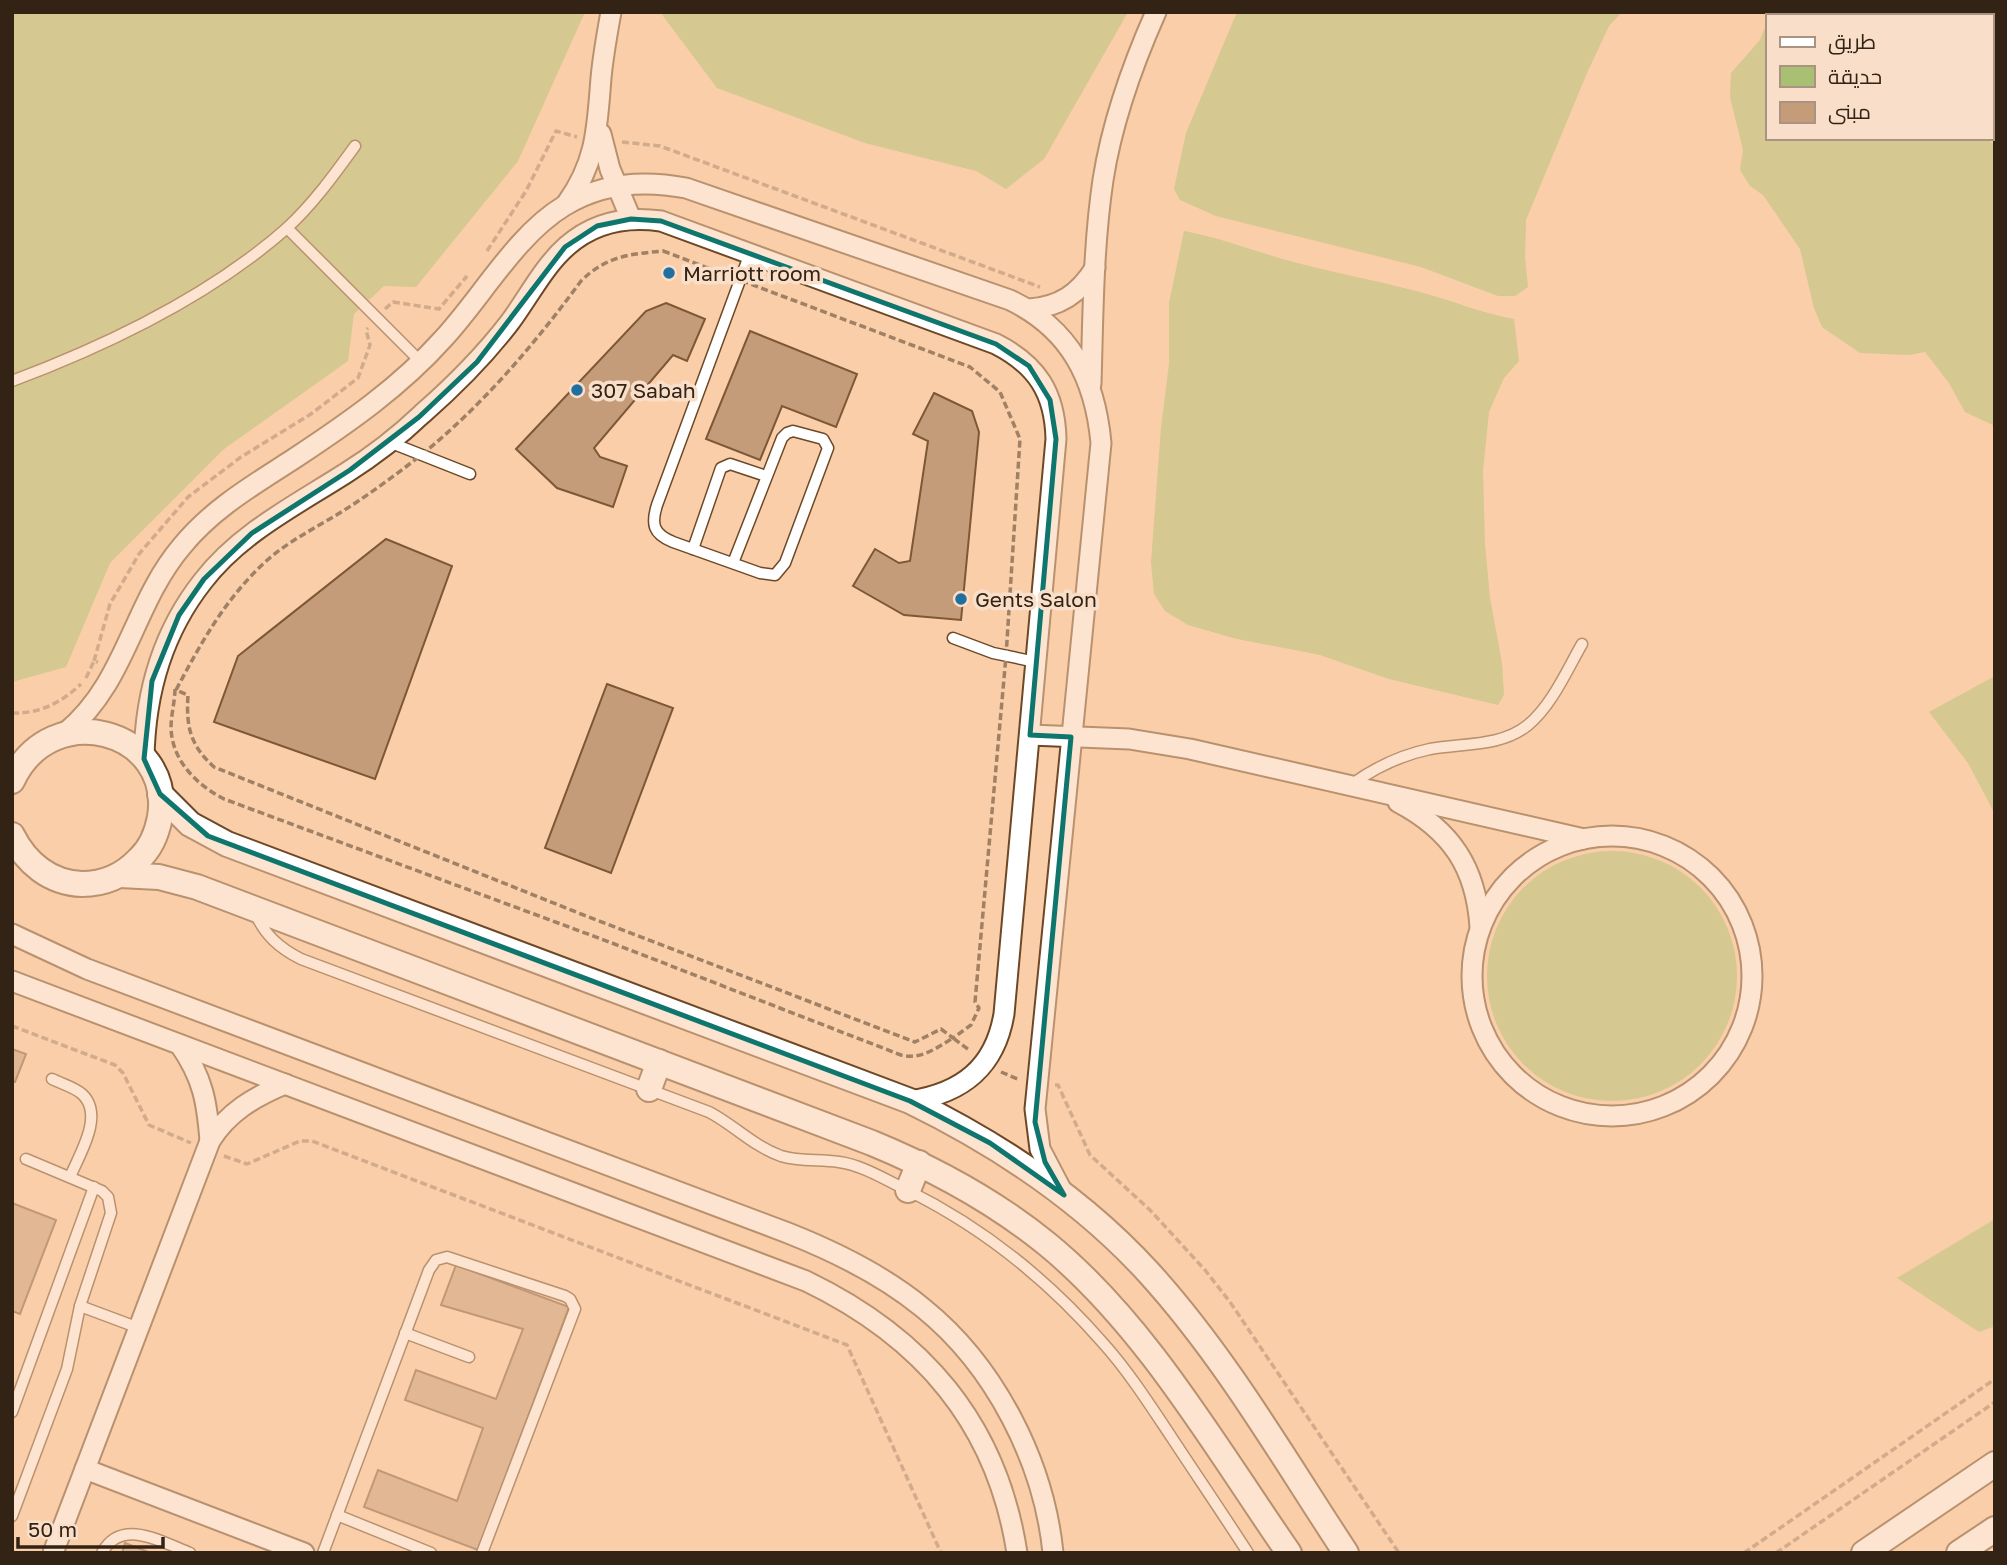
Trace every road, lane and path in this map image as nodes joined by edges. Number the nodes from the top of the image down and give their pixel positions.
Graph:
1 (611, 12) edge
2 (1157, 12) edge
3 (599, 141) junction
4 (355, 146) dead end
5 (616, 186) junction
6 (566, 205) junction
7 (631, 219) junction
8 (287, 228) junction
9 (750, 253) junction
10 (484, 255) dead end
11 (475, 266) dead end
12 (1095, 268) junction
13 (740, 279) junction
14 (1065, 300) junction
15 (1029, 309) junction
16 (376, 318) junction
17 (421, 362) junction
18 (12, 381) edge
19 (1091, 388) junction
20 (389, 442) junction
21 (421, 455) junction
22 (470, 474) dead end
23 (766, 476) junction
24 (693, 549) junction
25 (733, 564) junction
26 (953, 638) dead end
27 (1583, 644) dead end
28 (1006, 656) junction
29 (94, 661) dead end
30 (1036, 662) junction
31 (65, 733) junction
32 (1030, 735) junction
33 (1070, 737) junction
34 (24, 748) edge
35 (144, 759) junction
36 (12, 781) edge
37 (1351, 785) junction
38 (1376, 790) junction
39 (160, 794) junction
40 (12, 835) edge
41 (1584, 839) junction
42 (120, 875) junction
43 (253, 909) junction
44 (1480, 927) junction
45 (12, 934) edge
46 (12, 949) edge
47 (88, 969) junction
48 (12, 981) edge
49 (12, 1026) edge
50 (180, 1045) junction
51 (659, 1062) junction
52 (52, 1079) dead end
53 (285, 1084) junction
54 (649, 1090) junction
55 (910, 1101) junction
56 (208, 1145) junction
57 (26, 1159) dead end
58 (919, 1163) junction
59 (70, 1177) junction
60 (94, 1187) junction
61 (908, 1190) junction
62 (1064, 1195) junction
63 (80, 1306) junction
64 (139, 1328) junction
65 (405, 1333) junction
66 (469, 1357) dead end
67 (1995, 1379) edge
68 (1995, 1402) edge
69 (12, 1412) edge
70 (1995, 1464) edge
71 (85, 1469) junction
72 (337, 1515) junction
73 (12, 1516) edge
74 (1995, 1529) edge
75 (167, 1549) edge
76 (53, 1553) edge
77 (102, 1553) edge
78 (190, 1553) edge
79 (304, 1553) edge
80 (324, 1553) edge
81 (431, 1553) edge
82 (482, 1553) edge
83 (941, 1553) edge
84 (1017, 1553) edge
85 (1054, 1553) edge
86 (1248, 1553) edge
87 (1289, 1553) edge
88 (1346, 1553) edge
89 (1744, 1553) edge
90 (1776, 1553) edge
91 (1864, 1553) edge
92 (1959, 1553) edge

1 - 3 street
2 - 12 street
3 - 5 street
3 - 6 street
3 - 10 path
3 - 14 path
4 - 8 lane
5 - 6 street
5 - 7 street
5 - 15 street
6 - 17 street
7 - 9 street
7 - 20 street
8 - 16 lane
8 - 18 lane
9 - 13 lane
9 - 30 street
11 - 16 path
12 - 14 street
12 - 19 street
13 - 21 path
13 - 24 lane
13 - 28 path
14 - 15 street
15 - 19 street
16 - 17 lane
16 - 29 path
17 - 31 street
19 - 33 street
20 - 21 lane
20 - 35 street
21 - 22 lane
21 - 28 path
23 - 24 lane
23 - 25 lane
23 - 25 lane
24 - 25 lane
26 - 28 lane
27 - 37 lane
28 - 30 lane
30 - 32 street
31 - 34 street
31 - 35 street
32 - 33 street
32 - 55 street
33 - 37 street
33 - 62 street
34 - 36 street
35 - 39 street
37 - 38 street
38 - 41 street
38 - 44 street
39 - 42 street
39 - 55 street
40 - 42 street
41 - 44 street
41 - 44 street
42 - 43 street
43 - 51 street
43 - 54 lane
45 - 47 street
46 - 47 street
47 - 85 street
48 - 50 street
49 - 56 path
50 - 53 street
50 - 56 street
51 - 54 street
51 - 58 street
52 - 59 lane
53 - 56 street
53 - 84 street
54 - 61 lane
55 - 62 street
56 - 64 street
56 - 83 path
57 - 59 lane
58 - 61 street
58 - 87 street
59 - 60 lane
60 - 63 lane
60 - 69 lane
61 - 86 lane
62 - 88 street
63 - 64 lane
63 - 73 lane
64 - 71 street
65 - 66 lane
65 - 72 lane
65 - 82 lane
67 - 89 path
68 - 90 path
70 - 91 street
71 - 76 street
71 - 79 street
72 - 80 lane
72 - 81 lane
74 - 92 street
75 - 77 lane
75 - 78 lane

